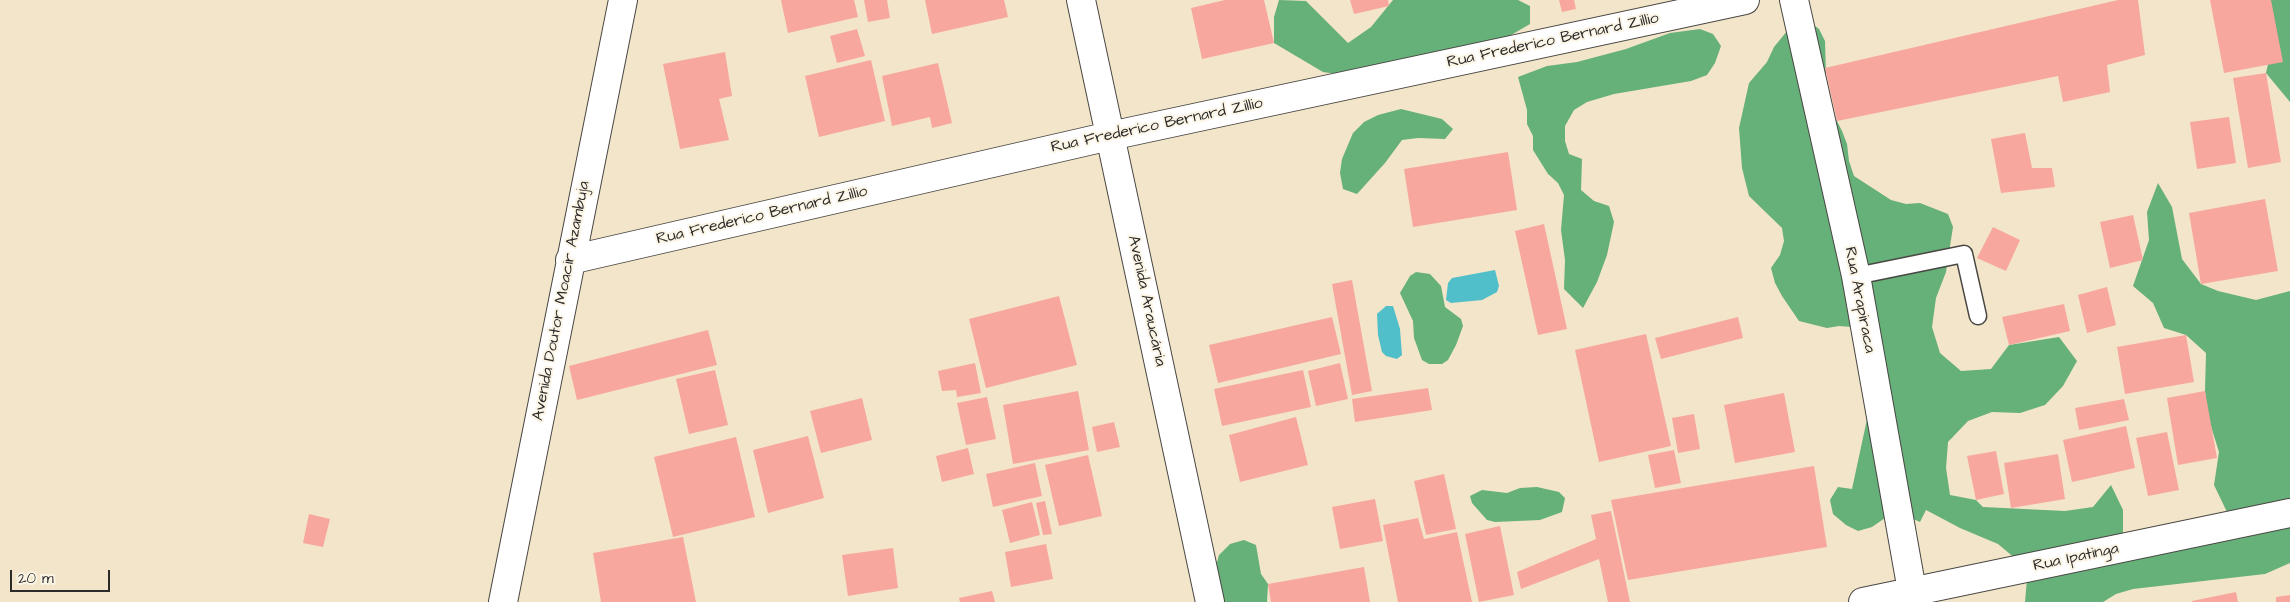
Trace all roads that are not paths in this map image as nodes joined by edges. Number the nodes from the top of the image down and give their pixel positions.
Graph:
1 (623, 0) edge
2 (1081, 0) edge
3 (1745, 0) edge
4 (1794, 0) edge
5 (1110, 136) junction
6 (570, 260) junction
7 (1856, 276) junction
8 (1978, 316) dead end
9 (2290, 513) edge
10 (1913, 597) edge
11 (503, 602) edge
12 (1210, 602) edge
13 (1863, 602) edge

1 - 6 street, Avenida Doutor Moacir Azambuja
2 - 5 street, Avenida Araucária
3 - 5 street, Rua Frederico Bernard Zillio
4 - 7 street, Rua Arapiraca
5 - 6 street, Rua Frederico Bernard Zillio
5 - 12 street, Avenida Araucária
6 - 11 street, Avenida Doutor Moacir Azambuja
7 - 8 lane
7 - 10 street, Rua Arapiraca
9 - 10 street, Rua Ipatinga
10 - 13 street, Rua Ipatinga

